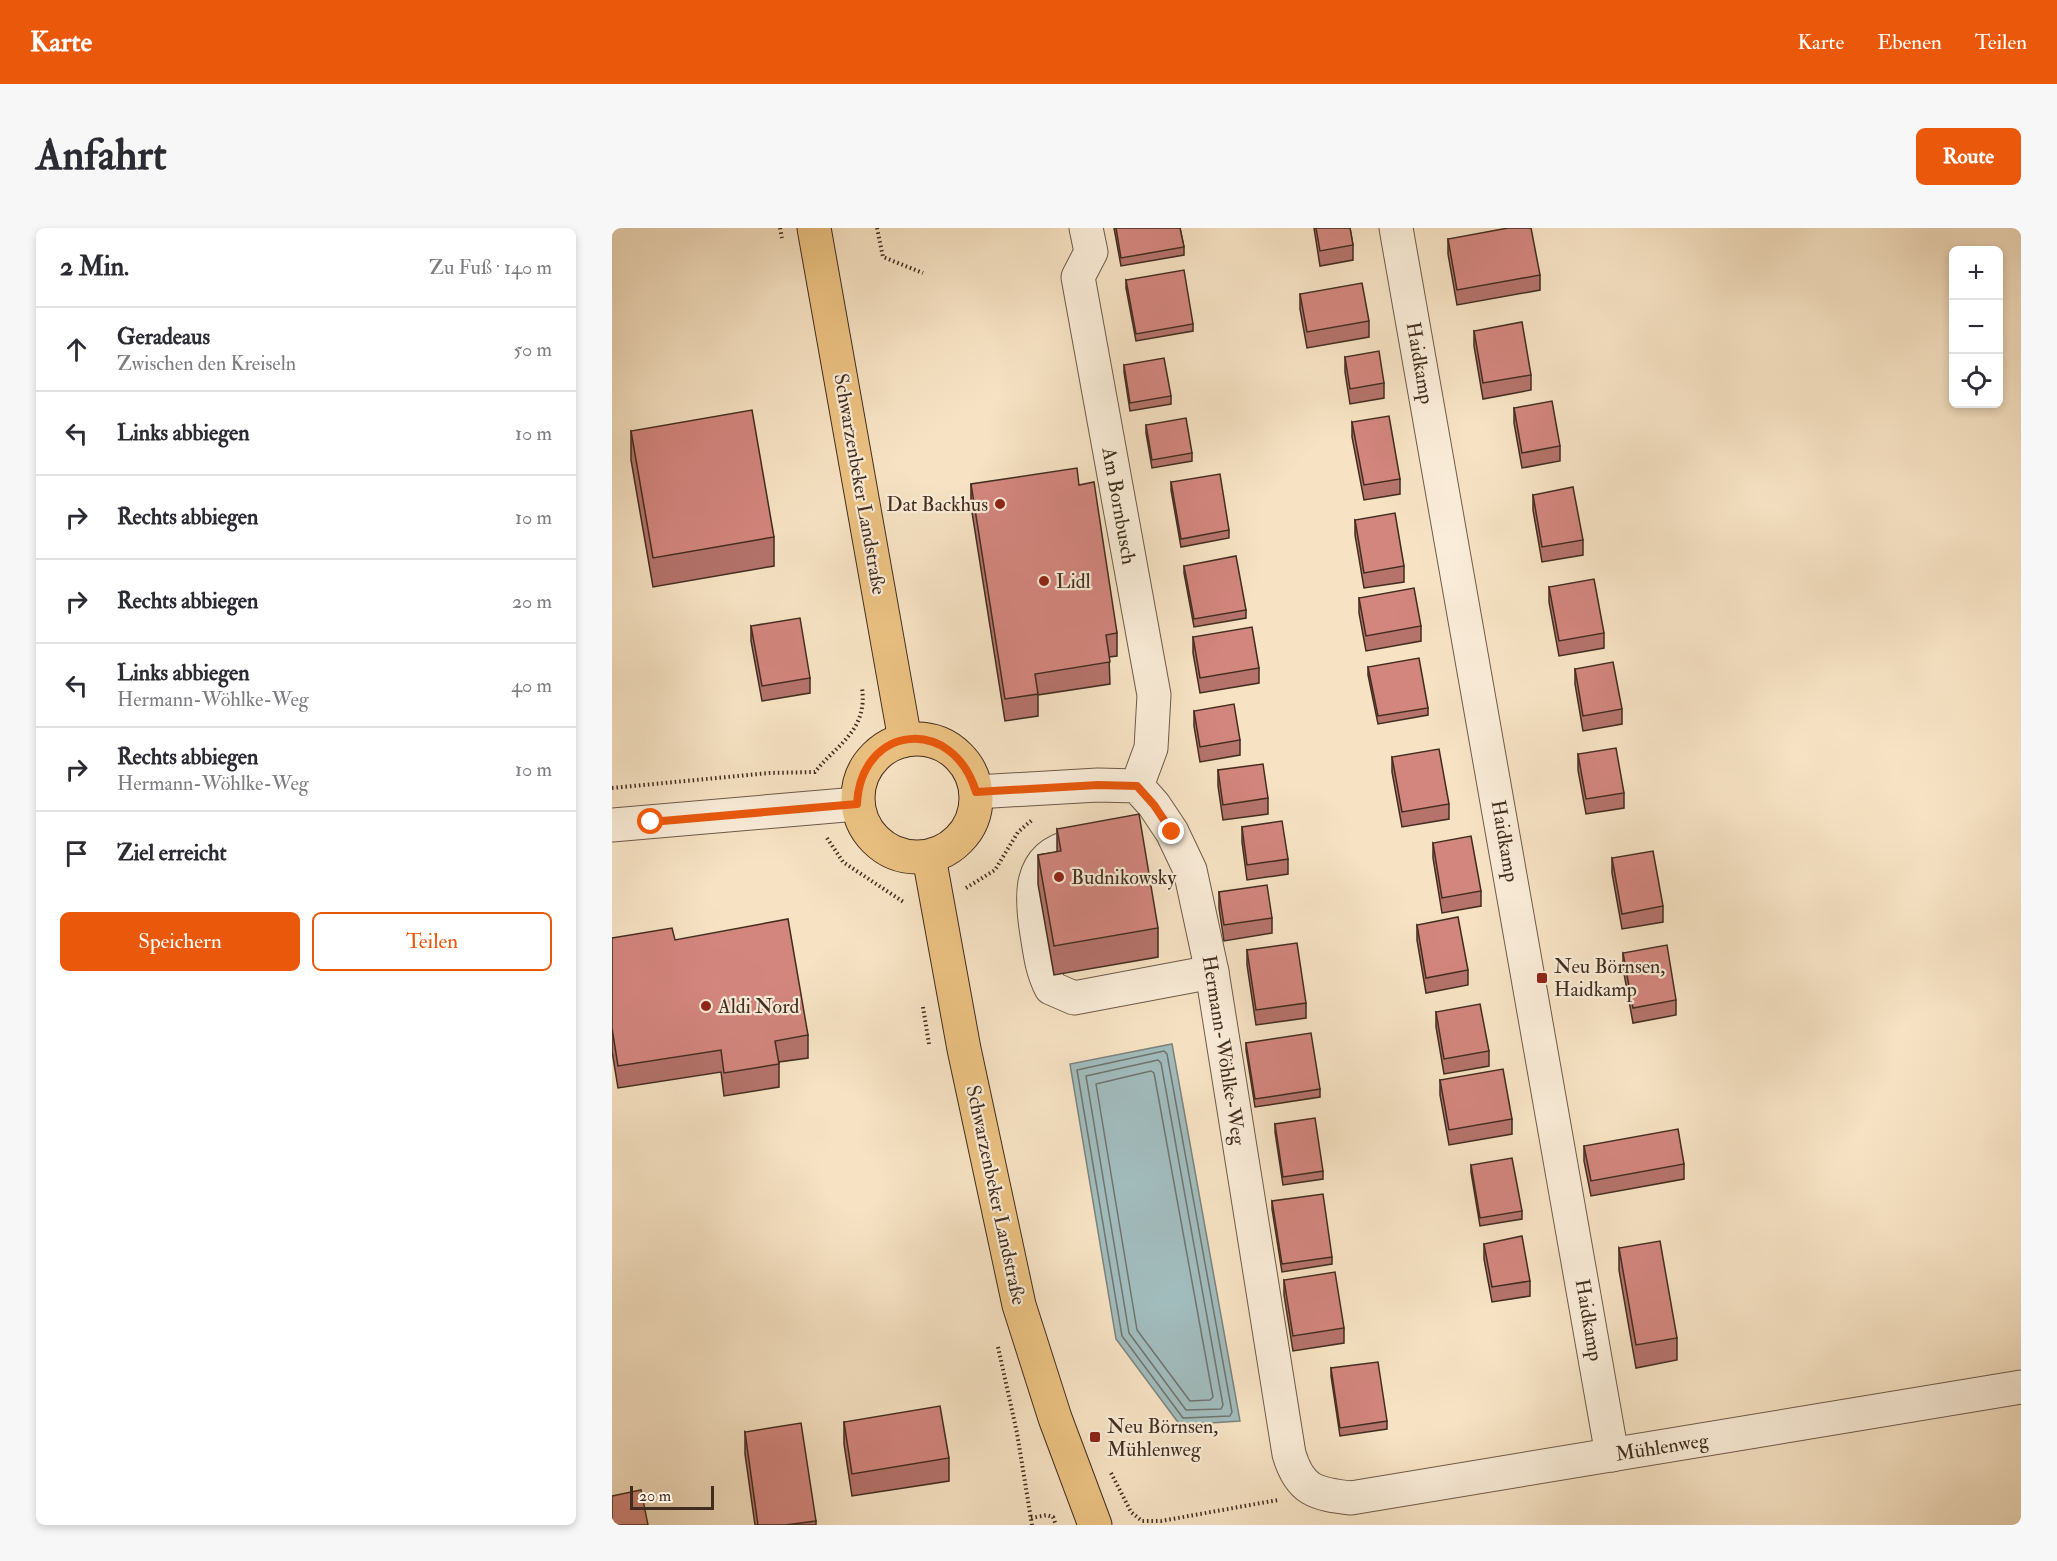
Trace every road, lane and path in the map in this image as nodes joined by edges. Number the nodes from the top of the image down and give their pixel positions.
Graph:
1 (780, 228) edge
2 (814, 228) edge
3 (877, 228) edge
4 (1086, 228) edge
5 (1396, 228) edge
6 (782, 240) dead end
7 (923, 273) dead end
8 (861, 681) dead end
9 (905, 740) junction
10 (612, 788) edge
11 (976, 792) junction
12 (857, 804) junction
13 (1132, 814) junction
14 (612, 825) edge
15 (823, 832) dead end
16 (929, 857) junction
17 (907, 909) dead end
18 (1212, 972) junction
19 (922, 1004) dead end
20 (930, 1049) dead end
21 (996, 1340) dead end
22 (2021, 1387) edge
23 (1612, 1455) junction
24 (1109, 1470) dead end
25 (1305, 1486) junction
26 (1031, 1518) junction
27 (1032, 1525) edge
28 (1056, 1525) edge
29 (1095, 1525) edge

1 - 6 path
2 - 9 main road, Schwarzenbeker Landstraße
3 - 7 path
4 - 13 street, Am Bornbusch
5 - 23 street, Haidkamp
8 - 10 path
9 - 11 main road
9 - 12 main road
11 - 13 street
11 - 16 main road
12 - 14 street
12 - 16 main road
13 - 18 street, Hermann-Wöhlke-Weg
13 - 18 street
15 - 17 path
16 - 29 main road, Schwarzenbeker Landstraße
18 - 25 street, Hermann-Wöhlke-Weg
19 - 20 path
21 - 26 path
22 - 23 street, Mühlenweg
23 - 25 street, Mühlenweg
24 - 25 path
26 - 27 path
26 - 28 path

